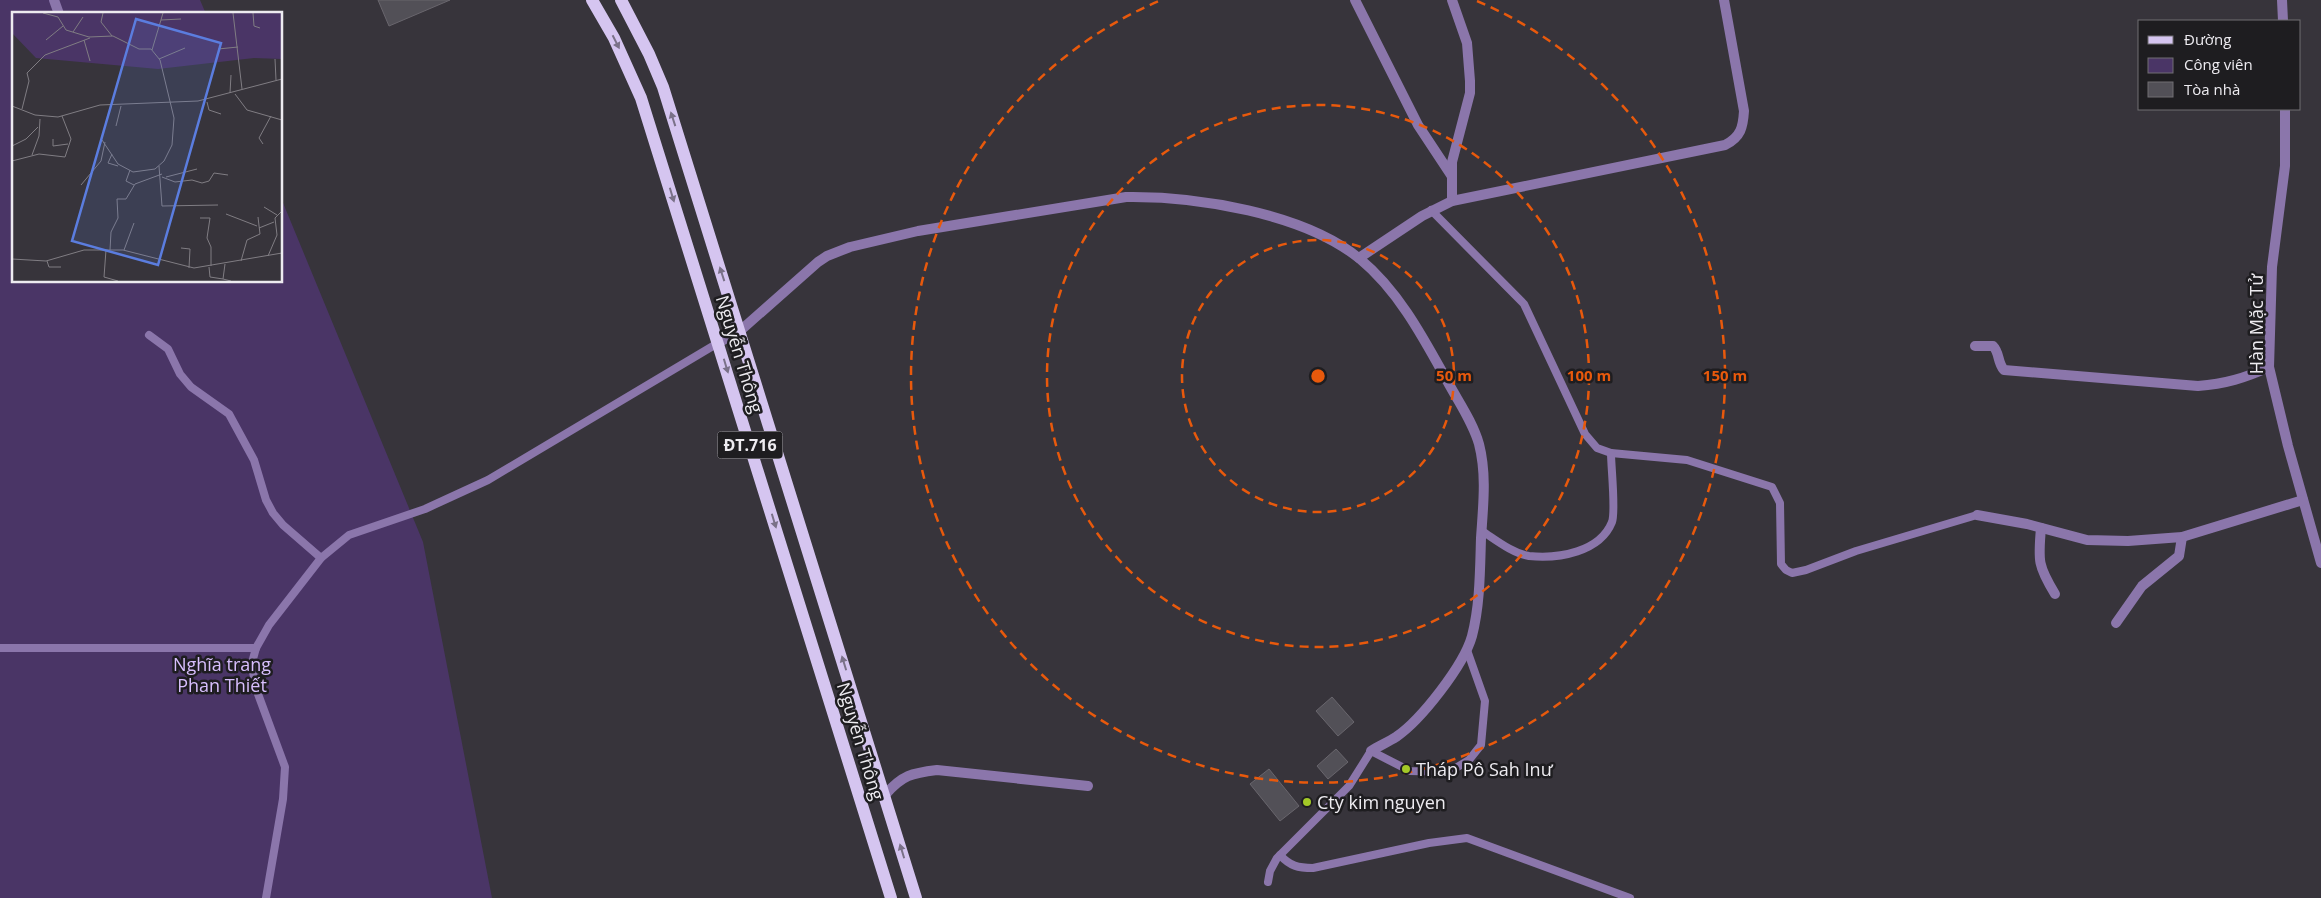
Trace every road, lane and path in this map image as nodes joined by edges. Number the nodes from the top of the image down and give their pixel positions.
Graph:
1 (54, 0) edge
2 (592, 0) edge
3 (621, 0) edge
4 (1356, 0) edge
5 (1452, 0) edge
6 (1724, 0) edge
7 (2282, 0) edge
8 (58, 12) edge
9 (2283, 20) edge
10 (2285, 110) edge
11 (1450, 175) junction
12 (1452, 201) junction
13 (1431, 210) junction
14 (1360, 258) junction
15 (740, 330) junction
16 (149, 335) dead end
17 (718, 344) junction
18 (1975, 346) dead end
19 (2269, 367) junction
20 (1611, 453) junction
21 (2303, 500) junction
22 (1978, 515) joint
23 (2041, 528) junction
24 (1482, 531) junction
25 (2182, 537) junction
26 (2318, 538) edge
27 (320, 558) junction
28 (2321, 563) edge
29 (2055, 594) dead end
30 (2116, 623) dead end
31 (0, 648) edge
32 (256, 648) junction
33 (1467, 650) junction
34 (1371, 751) junction
35 (1088, 786) dead end
36 (885, 795) junction
37 (1280, 855) junction
38 (1268, 882) dead end
39 (266, 898) edge
40 (891, 898) edge
41 (916, 898) edge
42 (1630, 898) edge

1 - 8 street
2 -> 17 main road, Nguyễn Thông / ĐT.716
15 -> 3 main road, Nguyễn Thông / ĐT.716
4 - 11 street
5 - 11 street
6 - 12 street
7 - 9 street
10 - 19 street, Hàn Mặc Tử
11 - 12 street
12 - 13 street
13 - 14 street
13 - 20 lane
14 - 15 street
14 - 24 street
15 - 17 street
36 -> 15 main road, Nguyễn Thông / ĐT.716
16 - 27 lane
17 - 27 lane
17 -> 40 main road, Nguyễn Thông / ĐT.716
18 - 19 street
19 - 21 street, Hàn Mặc Tử
20 - 22 lane
20 - 24 lane
21 - 25 street
21 - 26 street, Hàn Mặc Tử
22 - 23 street
23 - 25 street
23 - 29 street
24 - 33 street
25 - 30 street
26 - 28 street, Hàn Mặc Tử
27 - 32 lane
31 - 32 lane
32 - 39 lane
33 - 34 street
33 - 34 lane
34 - 37 lane
35 - 36 street
41 -> 36 main road, Nguyễn Thông / ĐT.716
37 - 38 lane
37 - 42 lane

